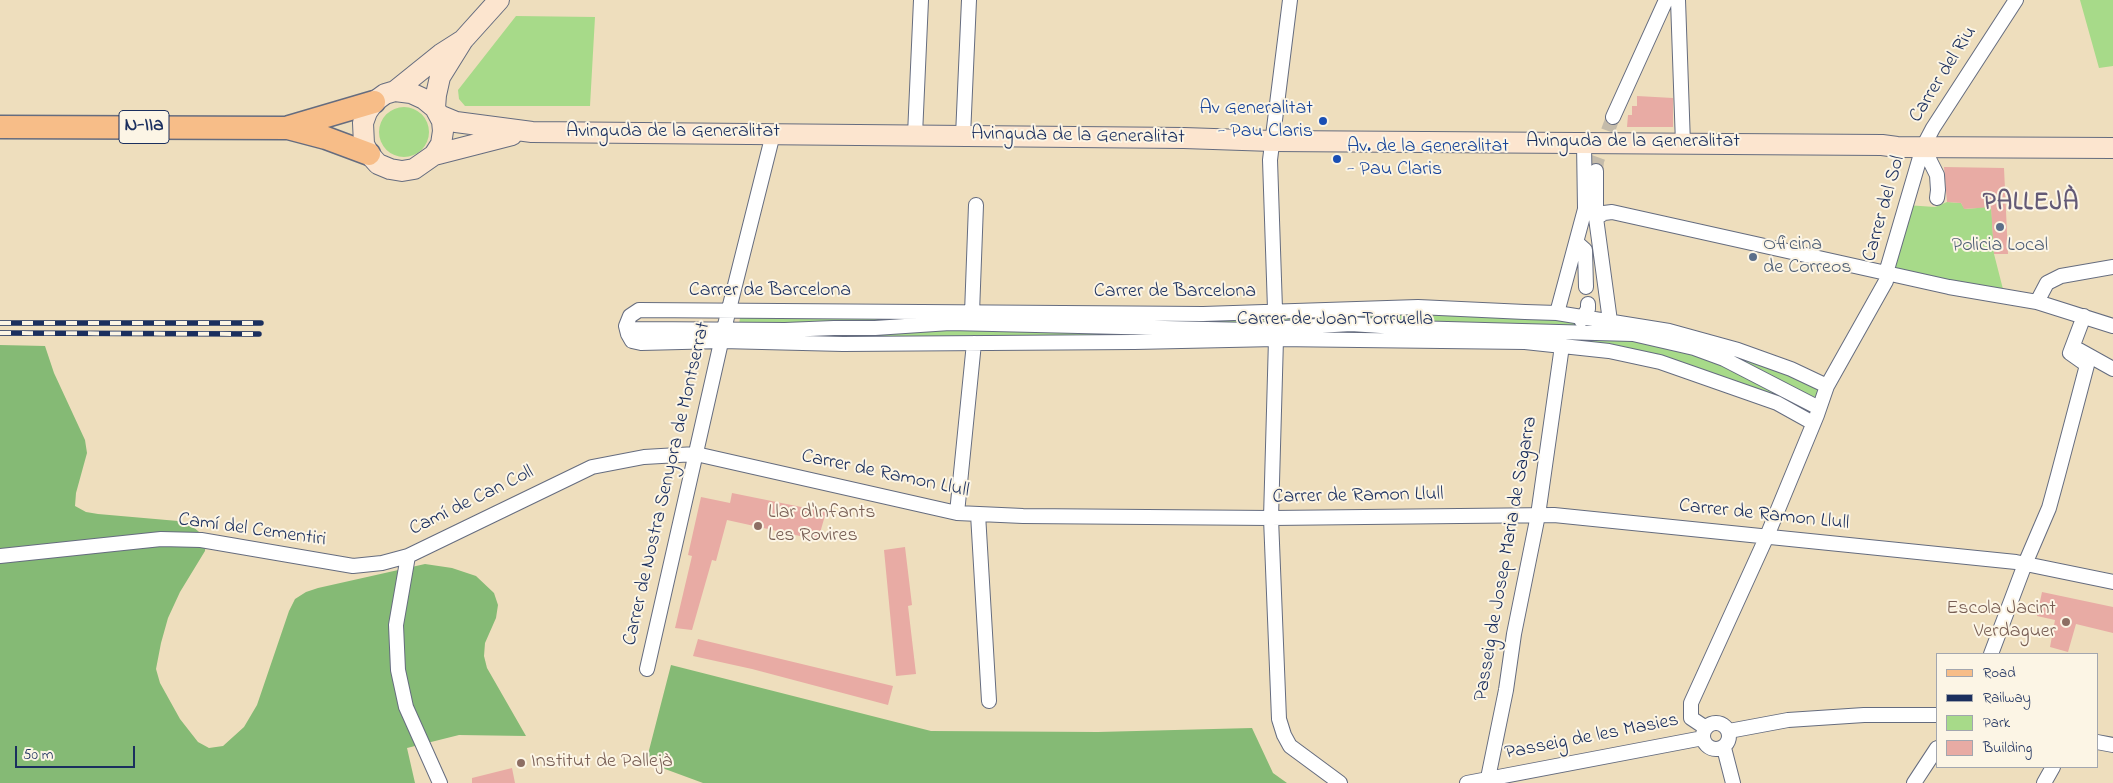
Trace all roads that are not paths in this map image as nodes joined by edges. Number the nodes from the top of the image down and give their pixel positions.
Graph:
1 (499, 0) edge
2 (921, 0) edge
3 (969, 0) edge
4 (1290, 0) edge
5 (1666, 0) edge
6 (1678, 0) edge
7 (2016, 0) edge
8 (1654, 28) junction
9 (1680, 35) junction
10 (463, 40) junction
11 (395, 91) junction
12 (374, 102) junction
13 (437, 112) junction
14 (1613, 117) tunnel mouth
15 (0, 127) edge
16 (288, 128) junction
17 (523, 132) junction
18 (774, 134) junction
19 (914, 136) junction
20 (963, 136) junction
21 (1272, 141) junction
22 (1584, 143) junction
23 (1682, 144) junction
24 (1923, 147) junction
25 (2113, 148) edge
26 (369, 154) junction
27 (434, 156) junction
28 (1596, 171) tunnel mouth
29 (1940, 189) dead end
30 (976, 205) dead end
31 (1596, 218) junction
32 (1576, 242) junction
33 (2113, 267) edge
34 (1886, 273) junction
35 (1587, 278) dead end
36 (2037, 302) junction
37 (728, 312) junction
38 (972, 313) junction
39 (1274, 313) junction
40 (1557, 313) junction
41 (2084, 316) junction
42 (1610, 321) junction
43 (917, 324) junction
44 (1587, 324) junction
45 (2113, 326) edge
46 (634, 329) dead end
47 (1275, 334) junction
48 (1130, 335) junction
49 (723, 336) junction
50 (996, 338) dead end
51 (1562, 346) junction
52 (2073, 346) junction
53 (974, 347) junction
54 (2113, 370) edge
55 (1827, 386) junction
56 (1819, 408) junction
57 (1812, 423) junction
58 (696, 454) junction
59 (957, 514) junction
60 (978, 514) junction
61 (1538, 515) junction
62 (1271, 518) junction
63 (1767, 536) junction
64 (0, 556) edge
65 (408, 556) junction
66 (2025, 564) junction
67 (2113, 582) edge
68 (1991, 653) edge
69 (646, 669) dead end
70 (989, 701) dead end
71 (1936, 715) edge
72 (1729, 731) junction
73 (1704, 733) junction
74 (2098, 742) edge
75 (2113, 745) edge
76 (1724, 748) junction
77 (1936, 750) edge
78 (2052, 768) edge
79 (1487, 781) edge
80 (440, 783) edge
81 (1340, 783) edge
82 (1467, 783) edge
83 (1733, 783) edge
84 (1914, 783) edge
85 (2044, 783) edge

1 - 10 main road
2 - 19 street
3 - 20 street
4 - 21 street
5 - 8 street
6 - 9 street
7 - 24 street, Carrer del Riu
8 - 9 street
8 - 14 street
9 - 23 street
10 - 11 main road
10 - 13 main road
11 - 12 main road, N-IIa
11 - 13 main road, N-IIa
12 - 16 main road, N-IIa
12 - 26 main road
13 - 17 main road, N-IIa
13 - 27 main road
15 - 16 main road, N-IIa
16 - 26 main road, N-IIa
17 - 18 main road, Avinguda de la Generalitat / N-IIa
17 - 27 main road, N-IIa
18 - 19 main road, Avinguda de la Generalitat / N-IIa
18 - 37 street, Carrer de Nostra Senyora de Montserrat
19 - 20 main road, Avinguda de la Generalitat / N-IIa
20 - 21 main road, Avinguda de la Generalitat / N-IIa
21 - 22 main road, Avinguda de la Generalitat / N-IIa
21 - 39 street
22 - 23 main road, Avinguda de la Generalitat / N-IIa
22 - 32 street
23 - 24 main road, Avinguda de la Generalitat / N-IIa
24 - 25 main road, Avinguda de la Generalitat / N-IIa
24 - 29 street
24 - 34 street, Carrer del Sol
26 - 27 main road, N-IIa
28 - 31 street
30 - 38 street
31 - 34 street
31 - 42 street
32 - 35 street
32 - 40 street
33 - 36 street
34 - 36 street
34 - 55 street, Carrer del Sol
36 - 41 street
37 - 38 street, Carrer de Barcelona
37 - 49 street, Carrer de Nostra Senyora de Montserrat
37 - 49 street, Carrer de Barcelona
38 - 39 street, Carrer de Barcelona
39 - 40 street, Carrer de Barcelona
39 - 47 street
40 - 44 street, Carrer de Barcelona
41 - 45 street
41 - 52 street
42 - 44 street, Carrer de Barcelona
42 - 55 street, Carrer de Barcelona
43 - 48 street
43 - 49 street
43 - 50 street
44 - 47 street
44 - 56 street
46 - 49 street
47 - 48 street, Carrer de Joan Torruella
47 - 48 street
47 - 51 street, Carrer de Joan Torruella
47 - 62 street
48 - 53 street, Carrer de Joan Torruella
49 - 53 street, Carrer de Joan Torruella
49 - 58 street, Carrer de Nostra Senyora de Montserrat
51 - 57 street, Carrer de Joan Torruella
51 - 61 street, Passeig de Josep Maria de Sagarra
52 - 54 street
52 - 66 street
53 - 59 street
55 - 56 street, Carrer del Sol
56 - 57 street, Carrer del Sol
57 - 63 street, Carrer del Sol
58 - 59 street, Carrer de Ramon Llull
58 - 65 street, Camí de Can Coll
58 - 69 street, Carrer de Nostra Senyora de Montserrat
59 - 60 street, Carrer de Ramon Llull
60 - 62 street, Carrer de Ramon Llull
60 - 70 street
61 - 62 street, Carrer de Ramon Llull
61 - 63 street, Carrer de Ramon Llull
61 - 79 street, Passeig de Josep Maria de Sagarra
62 - 81 street
63 - 66 street, Carrer de Ramon Llull
63 - 73 street, Carrer del Sol
64 - 65 street, Camí del Cementiri
65 - 80 street, Camí de Can Coll
66 - 67 street, Carrer de Ramon Llull
66 - 68 street
71 - 72 street
72 - 73 street
72 - 76 street
73 - 76 street
73 - 79 street, Passeig de les Masies
74 - 75 street
76 - 83 street
77 - 84 street
78 - 85 street
79 - 82 street, Passeig de les Masies

